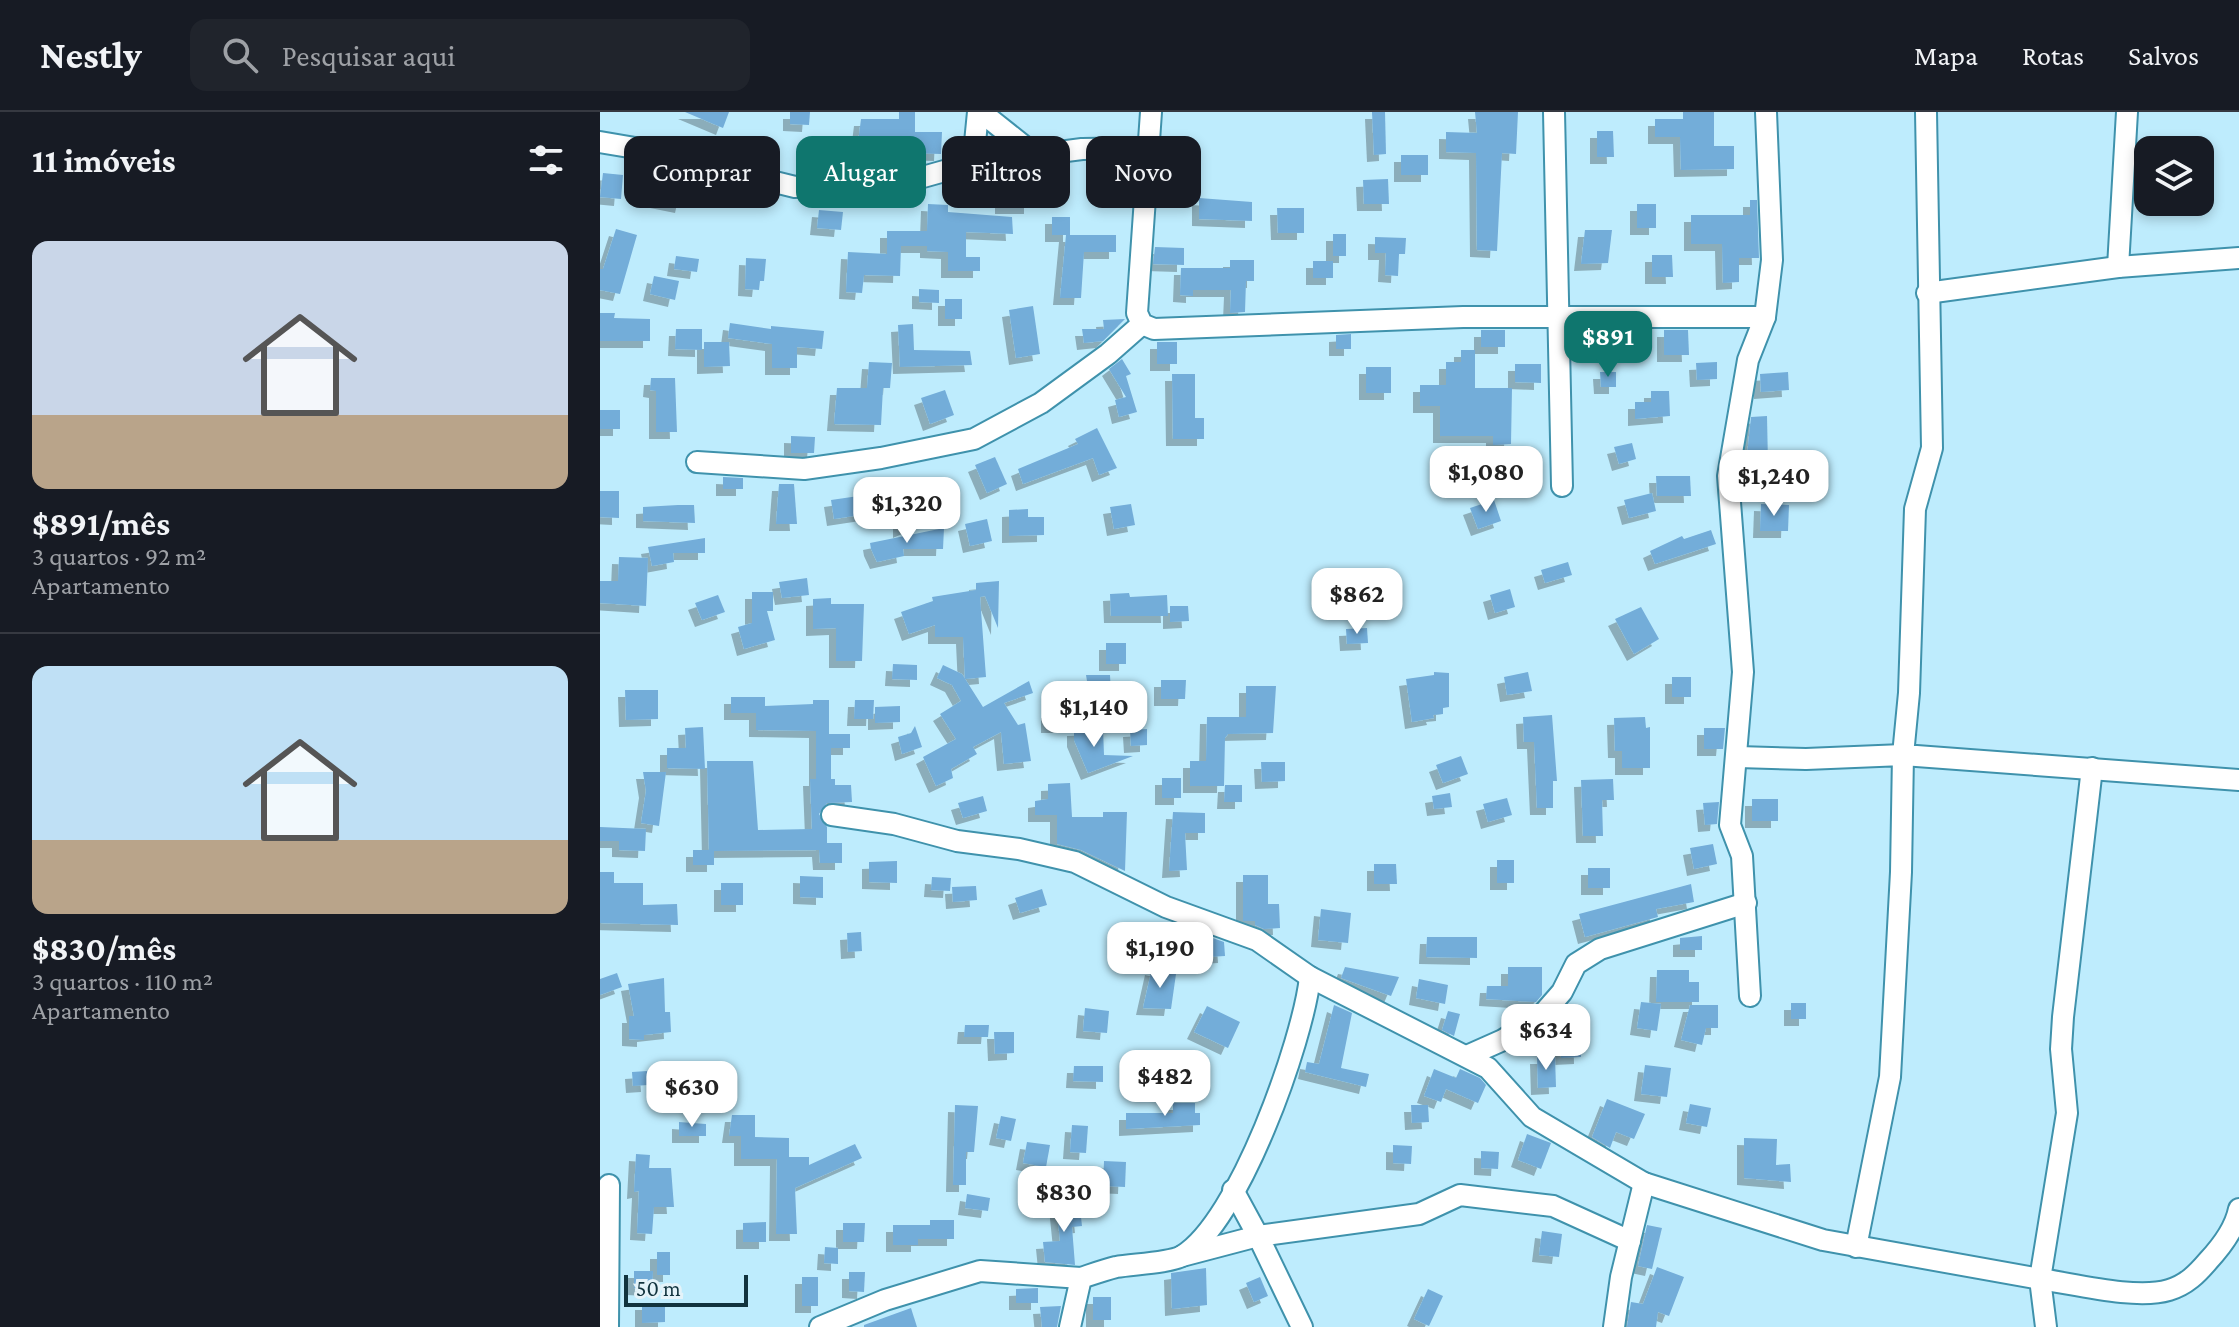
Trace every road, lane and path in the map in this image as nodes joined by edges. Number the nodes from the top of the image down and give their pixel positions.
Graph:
1 (979, 112) edge
2 (1151, 112) edge
3 (1554, 112) edge
4 (1766, 112) edge
5 (1926, 112) edge
6 (2127, 112) edge
7 (976, 136) edge
8 (1010, 136) edge
9 (1148, 136) edge
10 (600, 142) edge
11 (942, 172) edge
12 (1143, 208) edge
13 (2239, 258) edge
14 (2118, 267) junction
15 (1927, 293) junction
16 (1560, 317) junction
17 (1765, 317) junction
18 (1142, 324) junction
19 (697, 462) dead end
20 (1562, 486) dead end
21 (1903, 755) junction
22 (1738, 757) junction
23 (2092, 768) junction
24 (2239, 780) edge
25 (832, 815) dead end
26 (1746, 903) junction
27 (1310, 977) junction
28 (1750, 996) dead end
29 (1467, 1056) junction
30 (1644, 1183) junction
31 (609, 1185) dead end
32 (1233, 1190) junction
33 (2239, 1209) edge
34 (1258, 1236) junction
35 (1630, 1241) junction
36 (1856, 1247) junction
37 (1182, 1256) junction
38 (1081, 1278) junction
39 (2040, 1279) junction
40 (608, 1327) edge
41 (820, 1327) edge
42 (1070, 1327) edge
43 (1302, 1327) edge
44 (1614, 1327) edge
45 (2046, 1327) edge

1 - 7 street
1 - 8 street
2 - 9 street
3 - 16 street
4 - 17 street
5 - 15 street
6 - 14 street
10 - 11 street
12 - 18 street
13 - 14 street
14 - 15 street
15 - 21 street
16 - 17 street
16 - 18 street
16 - 20 street
17 - 22 street
18 - 19 street
21 - 22 street
21 - 23 street
21 - 36 street
22 - 26 street
23 - 24 street
23 - 39 street
25 - 27 street
26 - 28 street
26 - 29 street
27 - 29 street
27 - 32 street
29 - 30 street
30 - 35 street
30 - 36 street
31 - 40 street
32 - 34 street
32 - 37 street
33 - 39 street
34 - 35 street
34 - 37 street
34 - 43 street
35 - 44 street
36 - 39 street
37 - 38 street
38 - 41 street
38 - 42 street
39 - 45 street

